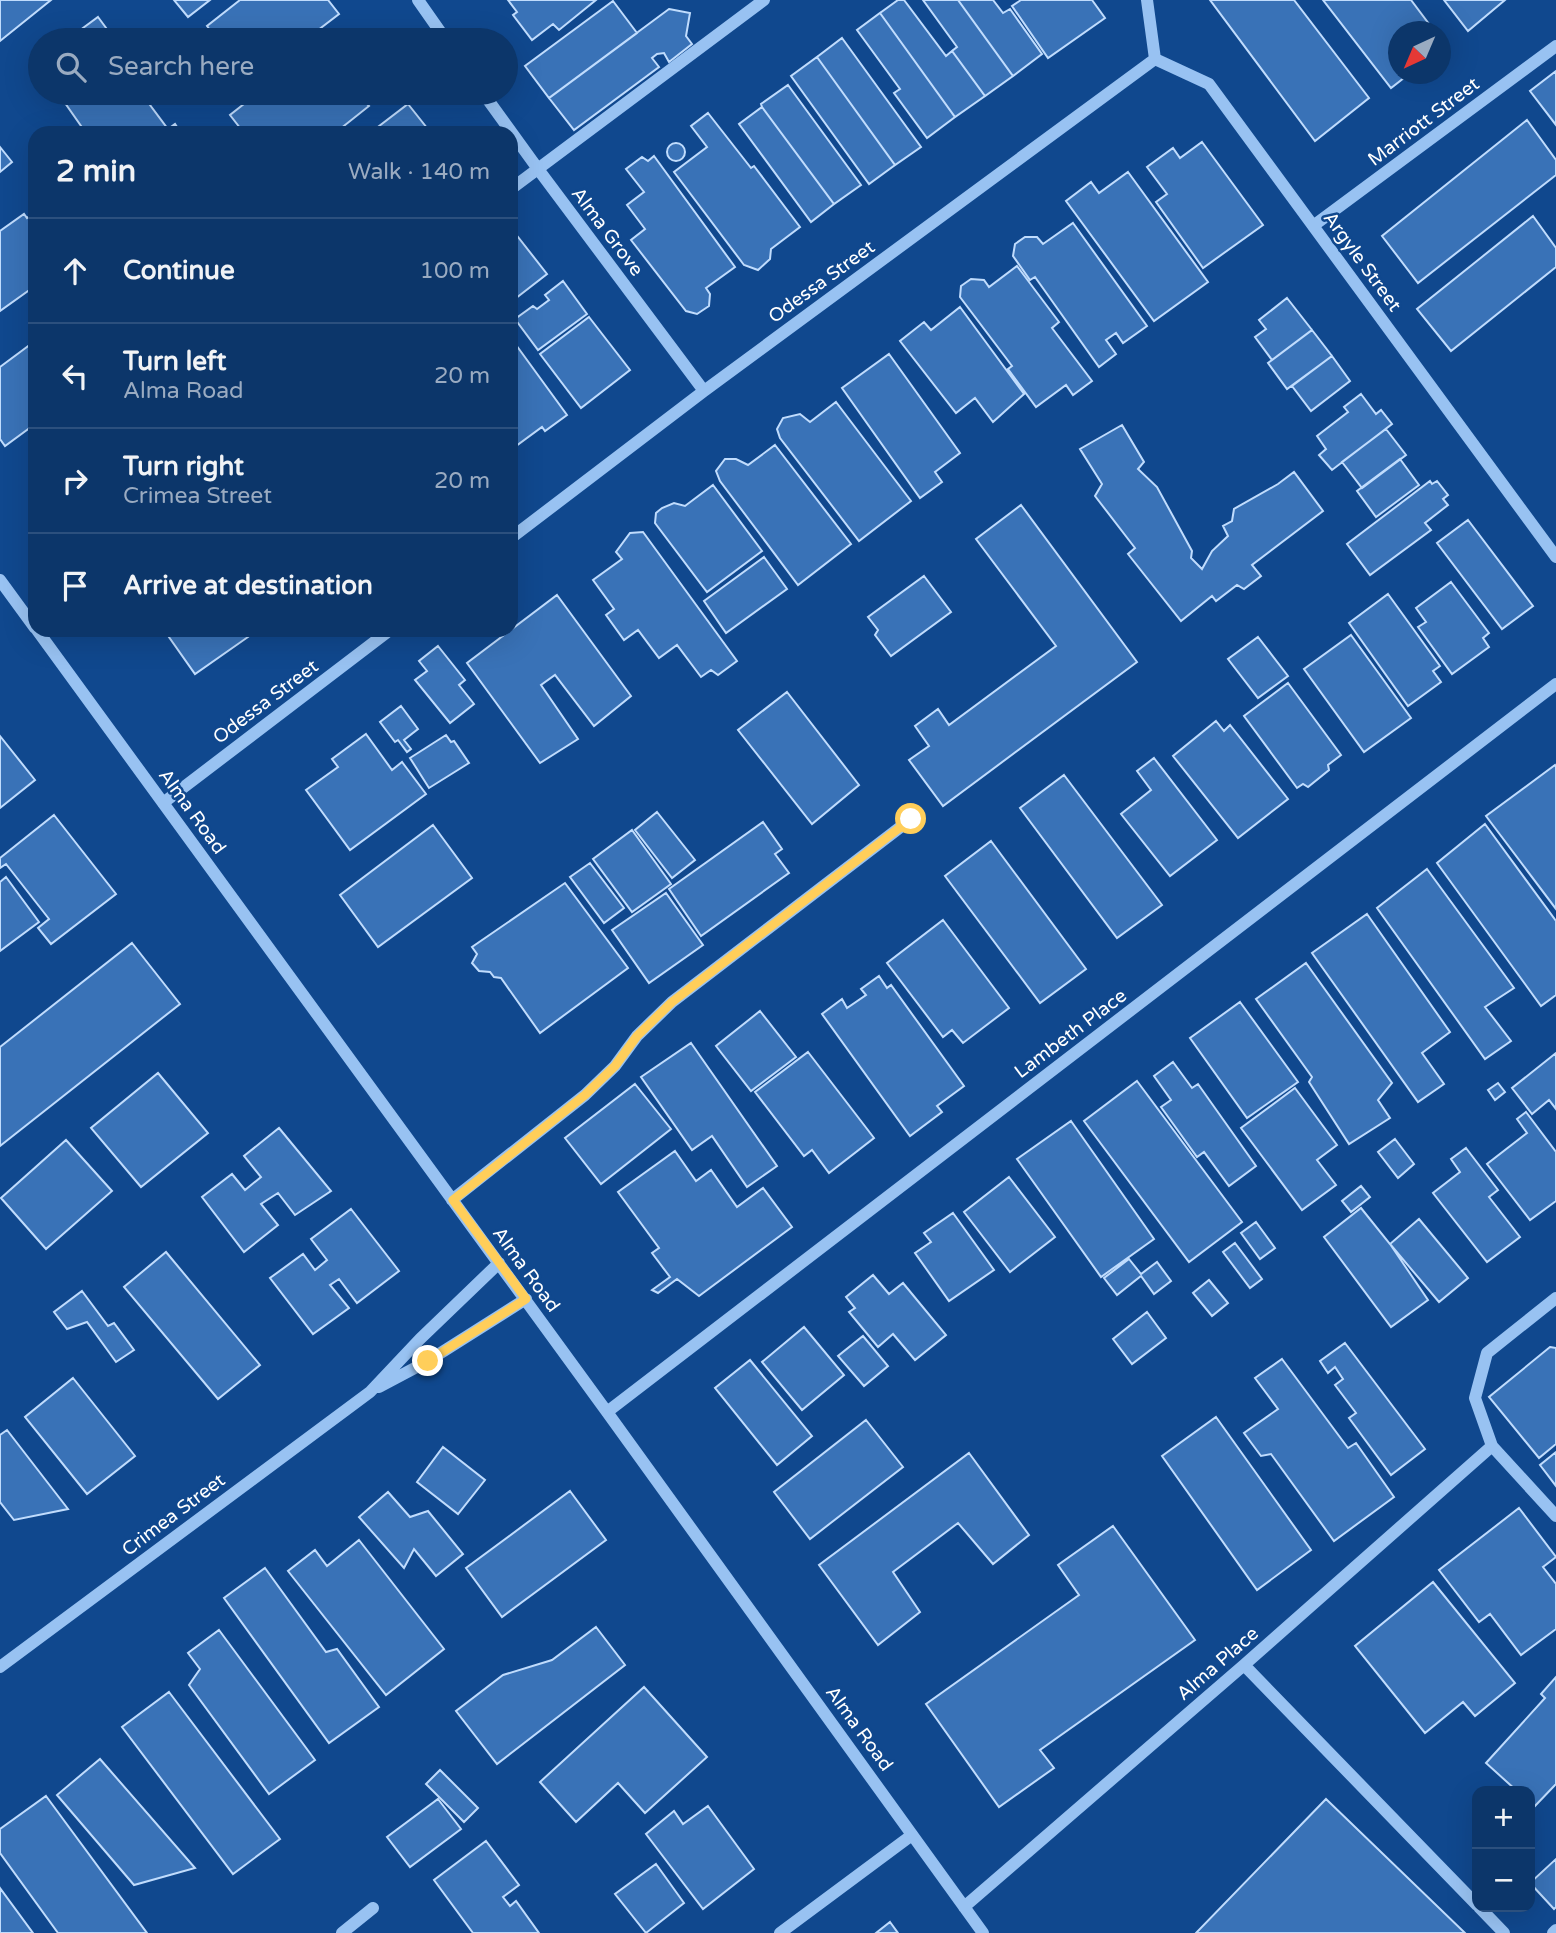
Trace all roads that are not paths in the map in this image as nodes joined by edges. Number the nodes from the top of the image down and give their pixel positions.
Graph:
1 (418, 0) edge
2 (764, 0) edge
3 (1147, 0) edge
4 (438, 28) edge
5 (1556, 46) edge
6 (1155, 59) junction
7 (492, 105) edge
8 (507, 126) edge
9 (518, 141) edge
10 (538, 169) junction
11 (518, 184) edge
12 (1313, 226) junction
13 (704, 391) junction
14 (518, 533) edge
15 (1556, 556) edge
16 (0, 580) edge
17 (28, 618) edge
18 (42, 637) edge
19 (381, 637) edge
20 (1556, 684) edge
21 (163, 803) junction
22 (911, 819) dead end
23 (453, 1200) junction
24 (499, 1263) junction
25 (1556, 1298) edge
26 (526, 1299) junction
27 (370, 1392) junction
28 (607, 1412) junction
29 (1492, 1446) junction
30 (1556, 1516) edge
31 (1244, 1665) junction
32 (0, 1667) edge
33 (912, 1835) junction
34 (1472, 1900) edge
35 (964, 1907) junction
36 (373, 1908) dead end
37 (1484, 1912) edge
38 (342, 1933) edge
39 (780, 1933) edge
40 (983, 1933) edge
41 (1504, 1933) edge

1 - 4 street
2 - 10 street
3 - 6 street
5 - 12 street, Marriott Street
6 - 12 street, Argyle Street
6 - 13 street, Odessa Street
7 - 8 street, Alma Grove
9 - 10 street, Alma Grove
10 - 11 street
10 - 13 street, Alma Grove
12 - 15 street, Argyle Street
13 - 14 street, Odessa Street
16 - 17 street, Alma Road
18 - 21 street, Alma Road
19 - 21 street, Odessa Street
20 - 28 street, Lambeth Place
21 - 23 street, Alma Road
22 - 23 street
23 - 24 street, Alma Road
24 - 26 street, Alma Road
24 - 27 street, Crimea Street
25 - 29 street
26 - 27 street, Crimea Street
26 - 28 street, Alma Road
27 - 32 street, Crimea Street
28 - 33 street, Alma Road
29 - 30 street
29 - 31 street, Alma Place
31 - 34 street
31 - 35 street, Alma Place
33 - 35 street, Alma Road
33 - 39 street
35 - 40 street, Alma Road
36 - 38 street
37 - 41 street

